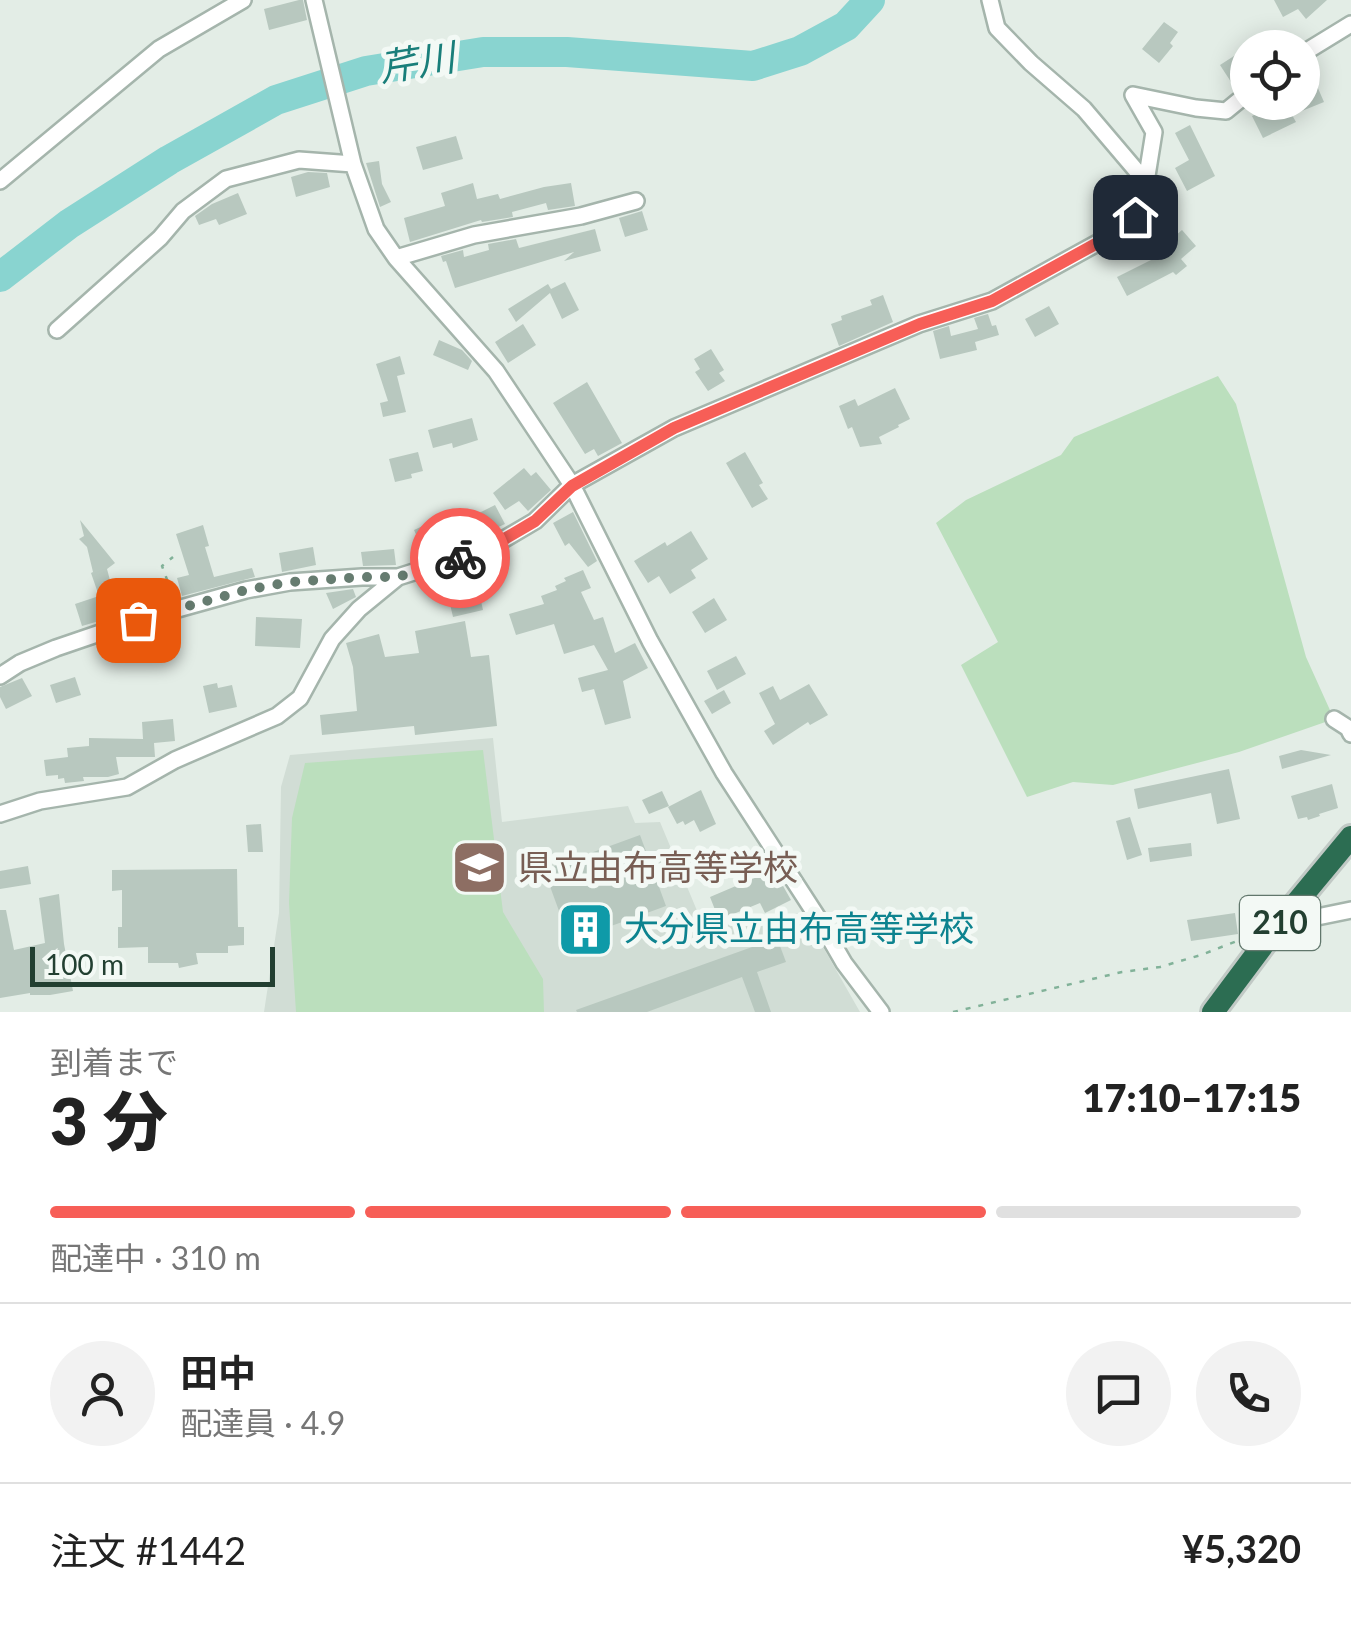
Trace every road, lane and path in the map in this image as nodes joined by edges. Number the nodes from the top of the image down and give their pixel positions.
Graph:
1 (243, 0) edge
2 (314, 0) edge
3 (990, 0) edge
4 (1351, 24) edge
5 (1320, 43) edge
6 (1230, 108) edge
7 (353, 164) junction
8 (0, 181) edge
9 (1146, 182) junction
10 (636, 201) dead end
11 (396, 258) junction
12 (57, 330) dead end
13 (572, 486) junction
14 (173, 556) dead end
15 (398, 577) junction
16 (178, 608) junction
17 (0, 676) edge
18 (1334, 718) dead end
19 (1351, 734) edge
20 (0, 814) edge
21 (1351, 837) edge
22 (1351, 910) edge
23 (1278, 925) junction
24 (1247, 937) dead end
25 (880, 1012) edge
26 (953, 1012) edge
27 (1213, 1012) edge

1 - 8 street
2 - 7 street
3 - 9 street
4 - 5 street
6 - 9 street
7 - 11 street
7 - 12 street
9 - 13 street
10 - 11 street
11 - 13 street
13 - 15 street
13 - 25 street
14 - 16 path
15 - 16 street
15 - 20 street
16 - 17 street
18 - 19 street
21 - 23 highway, 210
22 - 23 street
23 - 27 highway, 210
24 - 26 path

